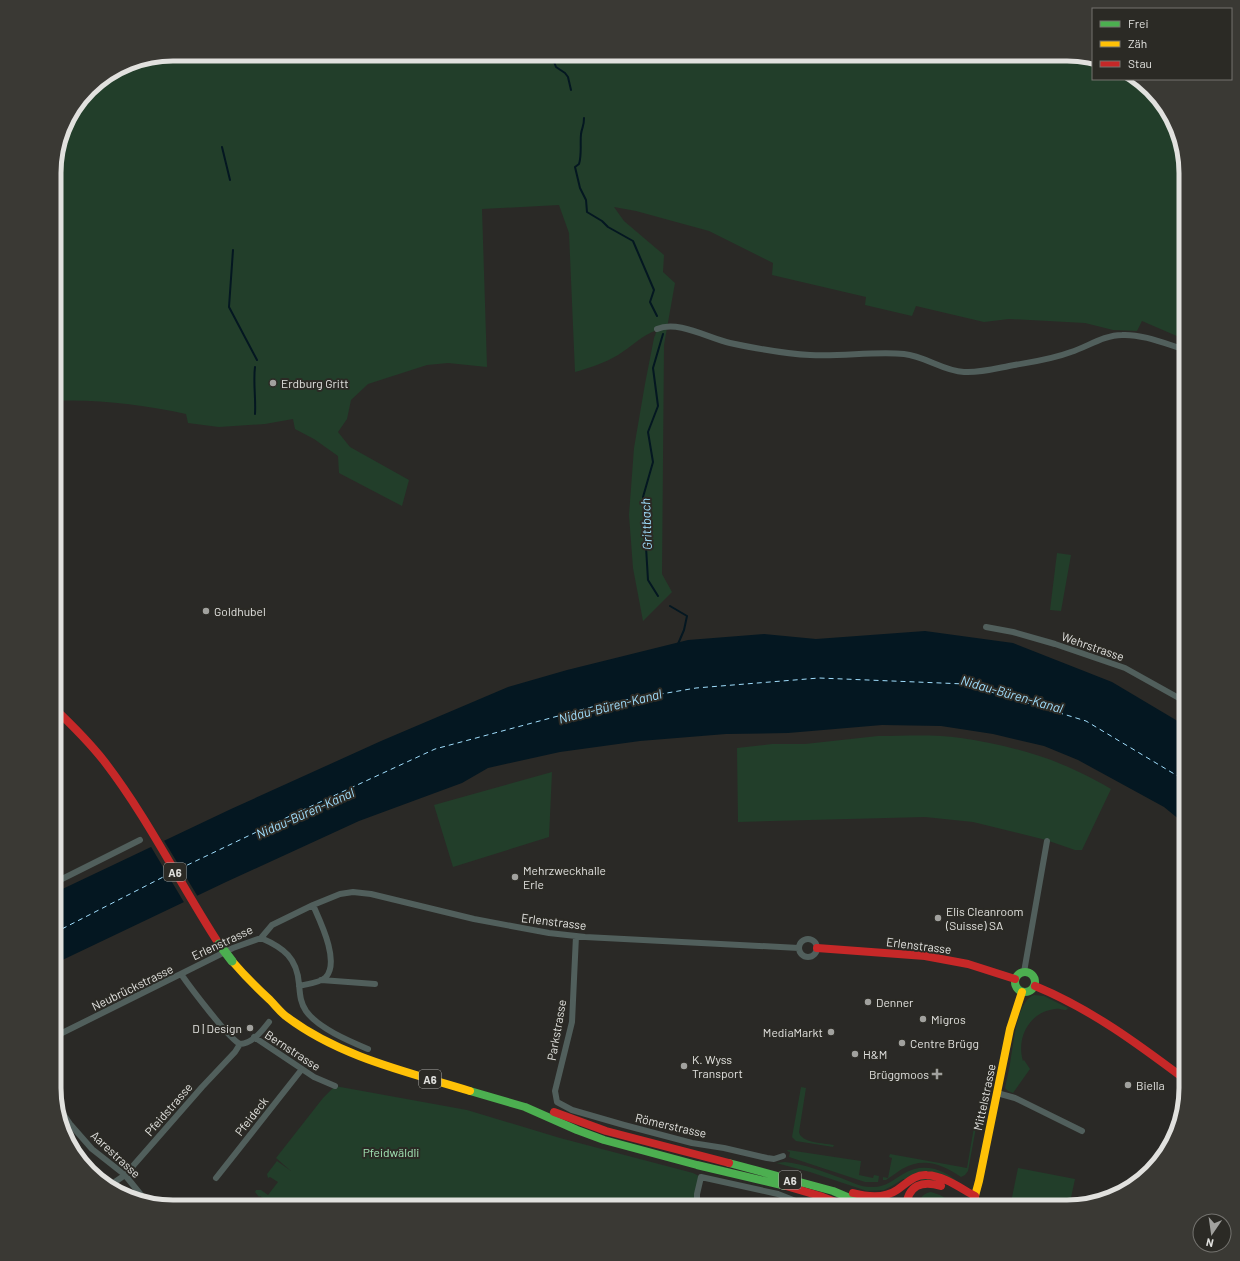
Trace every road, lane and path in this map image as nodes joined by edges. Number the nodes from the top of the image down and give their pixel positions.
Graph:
1 (663, 327) dead end
2 (1179, 348) edge
3 (986, 628) dead end
4 (1179, 698) edge
5 (61, 714) edge
6 (140, 840) dead end
7 (1046, 841) dead end
8 (61, 880) edge
9 (313, 906) junction
10 (576, 936) junction
11 (261, 938) junction
12 (799, 948) junction
13 (817, 948) junction
14 (1024, 972) junction
15 (181, 974) junction
16 (1015, 979) junction
17 (321, 980) junction
18 (375, 984) dead end
19 (299, 986) junction
20 (1035, 986) junction
21 (1022, 992) junction
22 (269, 1022) dead end
23 (61, 1034) edge
24 (254, 1038) junction
25 (240, 1044) junction
26 (368, 1049) dead end
27 (302, 1069) junction
28 (1179, 1075) edge
29 (335, 1086) dead end
30 (997, 1093) junction
31 (557, 1102) joint
32 (65, 1116) edge
33 (1082, 1131) dead end
34 (605, 1135) junction
35 (783, 1156) dead end
36 (708, 1158) junction
37 (125, 1175) junction
38 (216, 1178) dead end
39 (114, 1183) edge
40 (947, 1186) junction
41 (141, 1195) edge
42 (697, 1200) edge
43 (793, 1200) edge
44 (830, 1200) edge
45 (854, 1200) edge
46 (907, 1200) edge
47 (971, 1200) edge
48 (977, 1200) edge

1 - 2 street
3 - 4 street, Wehrstrasse
5 - 34 main road, A6, bridge
6 - 8 street
7 - 14 street
9 - 10 street, Erlenstrasse
9 - 11 street, Erlenstrasse
9 - 17 street
10 - 12 street, Erlenstrasse
10 - 31 street, Parkstrasse
11 - 15 street, Erlenstrasse
11 - 19 street
12 - 13 street
12 - 13 street
13 - 16 main road, Erlenstrasse
14 - 16 main road
14 - 20 main road
15 - 23 street, Neubrückstrasse
15 - 25 street, Neubrückstrasse
16 - 21 main road
17 - 18 street
17 - 19 street
19 - 26 street
20 - 21 main road
20 - 28 main road
21 - 30 main road, Mittelstrasse
22 - 24 street
24 - 25 street, Bernstrasse
24 - 27 street, Bernstrasse
25 - 37 street, Pfeidstrasse
27 - 29 street, Bernstrasse
27 - 38 street, Pfeideck
30 - 33 street, Mittelstrasse
30 - 48 main road, Mittelstrasse
31 - 35 street, Römerstrasse
32 - 37 street, Aarestrasse
34 - 36 main road, A6
34 - 44 main road, A6
36 - 40 main road
36 - 45 main road, A6
37 - 39 street, Pfeidstrasse
37 - 41 street, Aarestrasse
40 - 46 main road
40 - 47 main road
42 - 43 street

